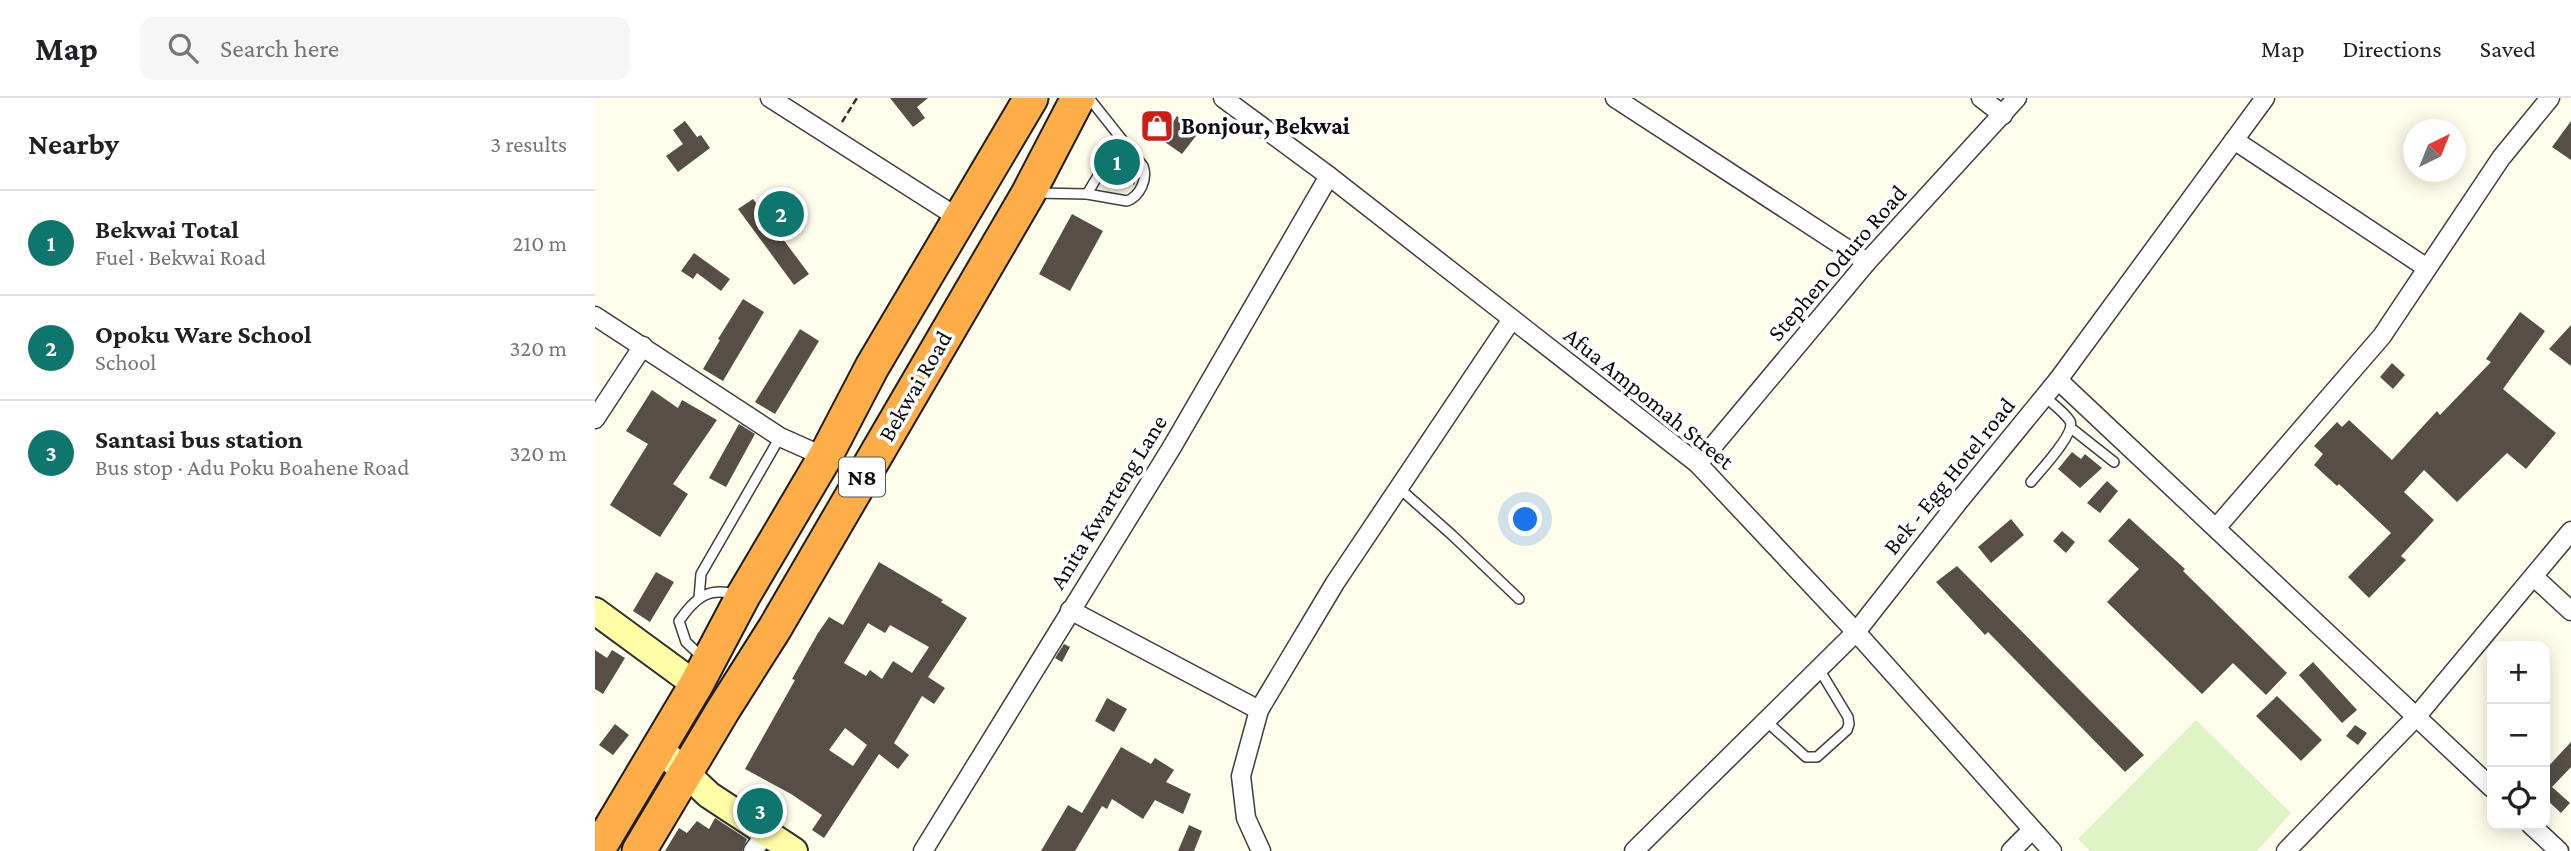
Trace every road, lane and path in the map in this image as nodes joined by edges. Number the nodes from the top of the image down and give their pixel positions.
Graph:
1 (770, 98) edge
2 (857, 98) edge
3 (1031, 98) edge
4 (1078, 98) edge
5 (1089, 98) edge
6 (1223, 98) edge
7 (1615, 98) edge
8 (1981, 98) edge
9 (2017, 98) edge
10 (2265, 98) edge
11 (2550, 98) edge
12 (2003, 115) junction
13 (833, 137) junction
14 (1120, 139) junction
15 (2234, 140) junction
16 (1329, 176) junction
17 (1028, 194) junction
18 (1087, 194) junction
19 (960, 219) junction
20 (1867, 262) junction
21 (2427, 268) junction
22 (595, 316) edge
23 (1512, 319) junction
24 (643, 346) junction
25 (872, 367) junction
26 (2058, 380) junction
27 (911, 393) junction
28 (2045, 397) junction
29 (595, 419) edge
30 (2071, 428) junction
31 (780, 437) junction
32 (825, 457) junction
33 (2114, 462) dead end
34 (1698, 464) junction
35 (2031, 482) dead end
36 (1399, 488) junction
37 (2216, 528) junction
38 (2571, 531) edge
39 (2534, 577) junction
40 (743, 596) junction
41 (699, 598) junction
42 (1519, 599) dead end
43 (1070, 610) junction
44 (595, 611) edge
45 (2571, 611) edge
46 (1856, 632) junction
47 (1819, 669) junction
48 (702, 674) junction
49 (1259, 710) junction
50 (2416, 717) junction
51 (1766, 721) junction
52 (658, 747) junction
53 (685, 775) junction
54 (2487, 783) edge
55 (2032, 830) junction
56 (2536, 830) edge
57 (760, 842) edge
58 (597, 851) edge
59 (639, 851) edge
60 (793, 851) edge
61 (923, 851) edge
62 (1261, 851) edge
63 (1634, 851) edge
64 (2011, 851) edge
65 (2052, 851) edge
66 (2286, 851) edge
67 (2559, 851) edge

1 - 13 street
2 - 13 path
3 - 19 highway, Bekwai Road / N8
4 - 17 highway, Bekwai Road / N8
5 - 14 lane
6 - 16 street, Afua Ampomah Street
7 - 20 street
8 - 12 street
9 - 12 street, Stephen Oduro Road
10 - 15 street, Bek - Egg Hotel road
11 - 21 street
12 - 20 street, Stephen Oduro Road
13 - 19 street
14 - 18 lane
14 - 18 lane
15 - 21 street
15 - 26 street, Bek - Egg Hotel road
16 - 23 street, Afua Ampomah Street
16 - 43 street, Anita Kwarteng Lane
17 - 18 lane
17 - 27 highway, Bekwai Road / N8
19 - 25 highway, Bekwai Road / N8
20 - 34 street, Stephen Oduro Road
21 - 37 street
22 - 24 street
23 - 34 street, Afua Ampomah Street
23 - 36 street
24 - 29 street
24 - 31 street
25 - 27 highway
25 - 32 highway, Bekwai Road / N8
26 - 28 street, Bek - Egg Hotel road
26 - 37 street
27 - 53 highway, Bekwai Road / N8
28 - 30 lane
28 - 46 street, Bek - Egg Hotel road
30 - 33 lane
30 - 35 lane
31 - 32 street
31 - 41 lane
32 - 40 highway, Bekwai Road / N8
34 - 46 street, Afua Ampomah Street
36 - 42 lane
36 - 49 street
37 - 50 street
38 - 39 street
39 - 45 street
39 - 50 street
40 - 41 lane
40 - 48 highway, Bekwai Road / N8
41 - 48 lane
43 - 49 street
43 - 61 street, Anita Kwarteng Lane
44 - 48 street
46 - 47 street, Bek - Egg Hotel road
46 - 55 street, Afua Ampomah Street
47 - 51 street, Bek - Egg Hotel road
47 - 51 lane
48 - 52 highway, Bekwai Road / N8
49 - 62 street
50 - 54 street
50 - 66 street
51 - 63 street, Bek - Egg Hotel road
52 - 53 street
52 - 58 highway, Bekwai Road / N8
53 - 57 street
53 - 59 highway, Bekwai Road / N8
55 - 64 street
55 - 65 street, Afua Ampomah Street
56 - 67 street
57 - 60 street

